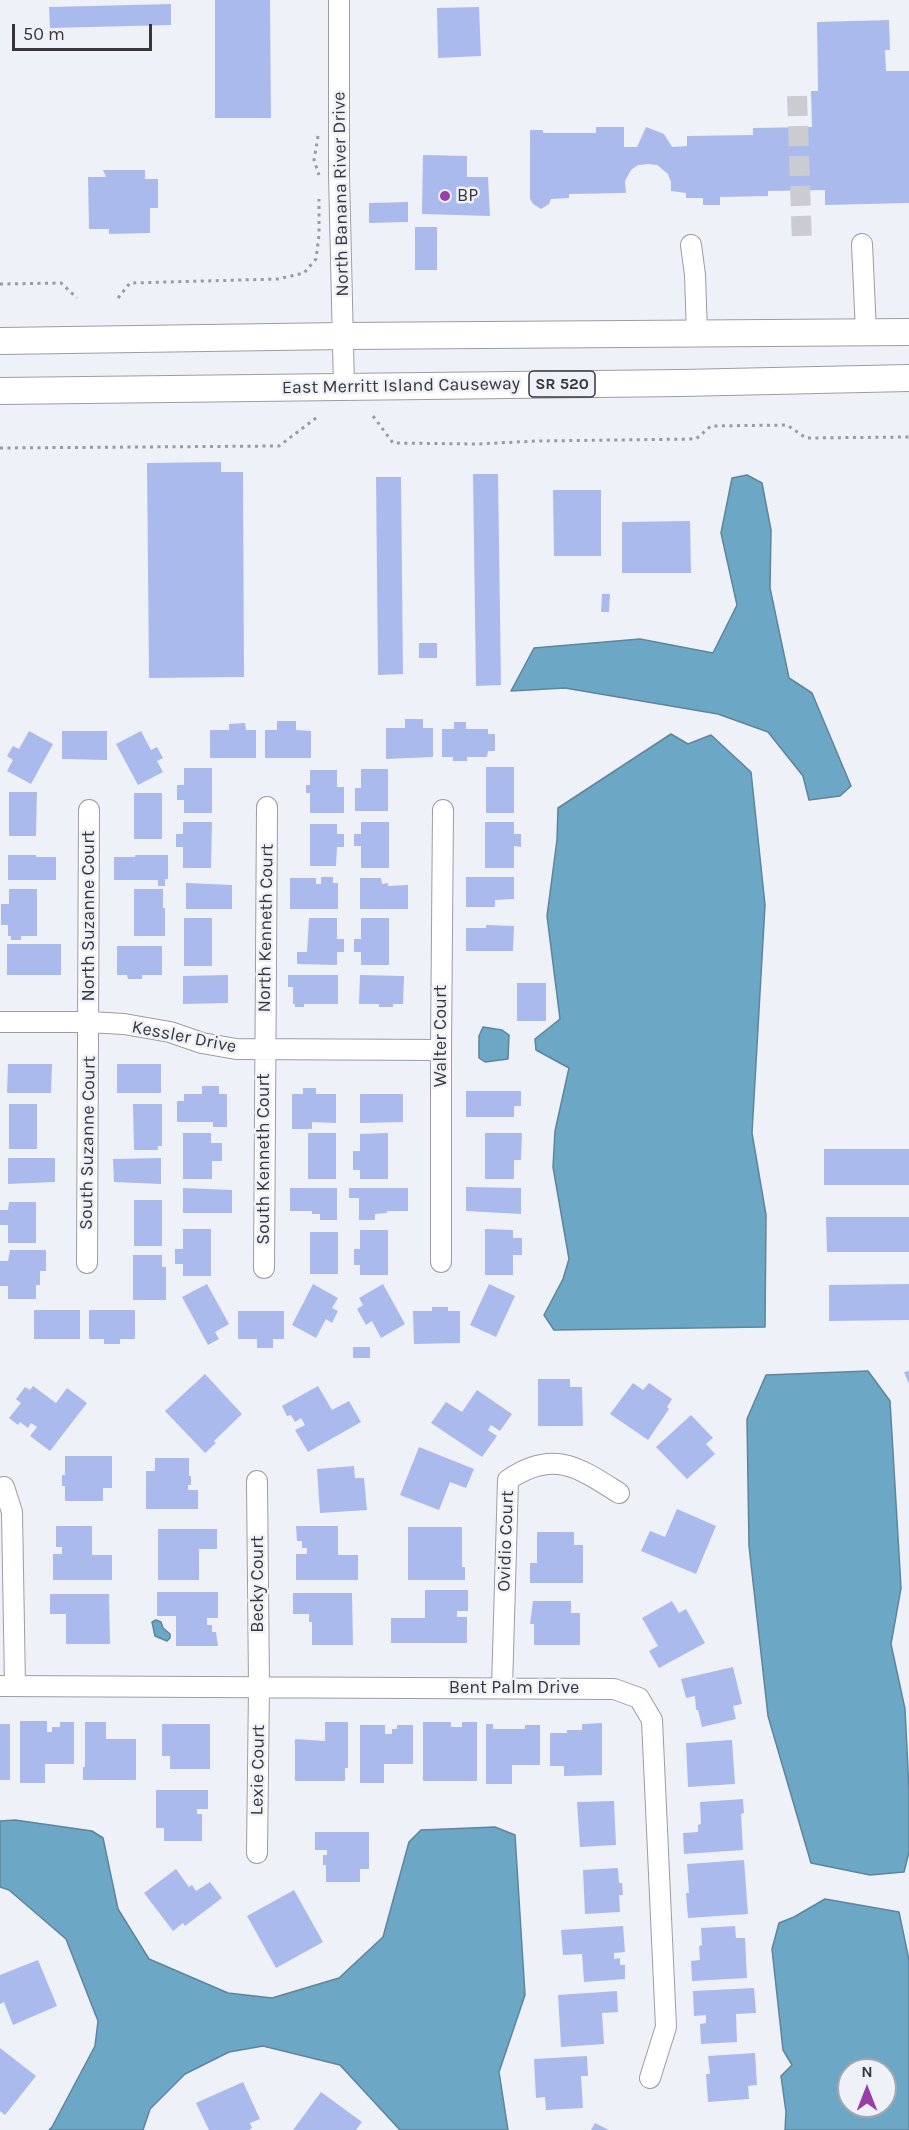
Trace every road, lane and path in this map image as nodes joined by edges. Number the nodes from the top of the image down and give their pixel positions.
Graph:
1 (339, 0) edge
2 (318, 136) dead end
3 (319, 185) dead end
4 (319, 196) dead end
5 (862, 244) dead end
6 (691, 245) dead end
7 (0, 284) edge
8 (77, 297) dead end
9 (118, 298) dead end
10 (866, 332) junction
11 (909, 332) edge
12 (697, 334) junction
13 (343, 336) junction
14 (0, 341) edge
15 (909, 378) edge
16 (344, 387) junction
17 (0, 391) edge
18 (374, 416) dead end
19 (316, 418) dead end
20 (909, 437) edge
21 (0, 448) edge
22 (267, 807) dead end
23 (89, 810) dead end
24 (443, 810) dead end
25 (0, 1022) edge
26 (89, 1022) junction
27 (265, 1050) junction
28 (441, 1050) junction
29 (441, 1262) dead end
30 (87, 1263) dead end
31 (264, 1268) dead end
32 (257, 1481) dead end
33 (4, 1487) dead end
34 (619, 1493) dead end
35 (7, 1686) edge
36 (259, 1687) junction
37 (502, 1688) junction
38 (257, 1853) dead end
39 (650, 2078) dead end

1 - 13 street, North Banana River Drive
2 - 3 path
4 - 9 path
5 - 10 street
6 - 12 street
7 - 8 path
10 - 11 main road
10 - 12 main road
12 - 13 main road
13 - 14 main road
13 - 16 street, North Banana River Drive
15 - 16 main road, East Merritt Island Causeway / SR 520
16 - 17 main road, East Merritt Island Causeway / SR 520
18 - 20 path
19 - 21 path
22 - 27 street, North Kenneth Court
23 - 26 street, North Suzanne Court
24 - 28 street, Walter Court
25 - 26 street, Kessler Drive
26 - 27 street, Kessler Drive
26 - 30 street, South Suzanne Court
27 - 28 street, Kessler Drive
27 - 31 street, South Kenneth Court
28 - 29 street, Walter Court
32 - 36 street, Becky Court
33 - 35 street
34 - 37 street, Ovidio Court
35 - 36 street, Bent Palm Drive
36 - 37 street, Bent Palm Drive
36 - 38 street, Lexie Court
37 - 39 street, Bent Palm Drive

